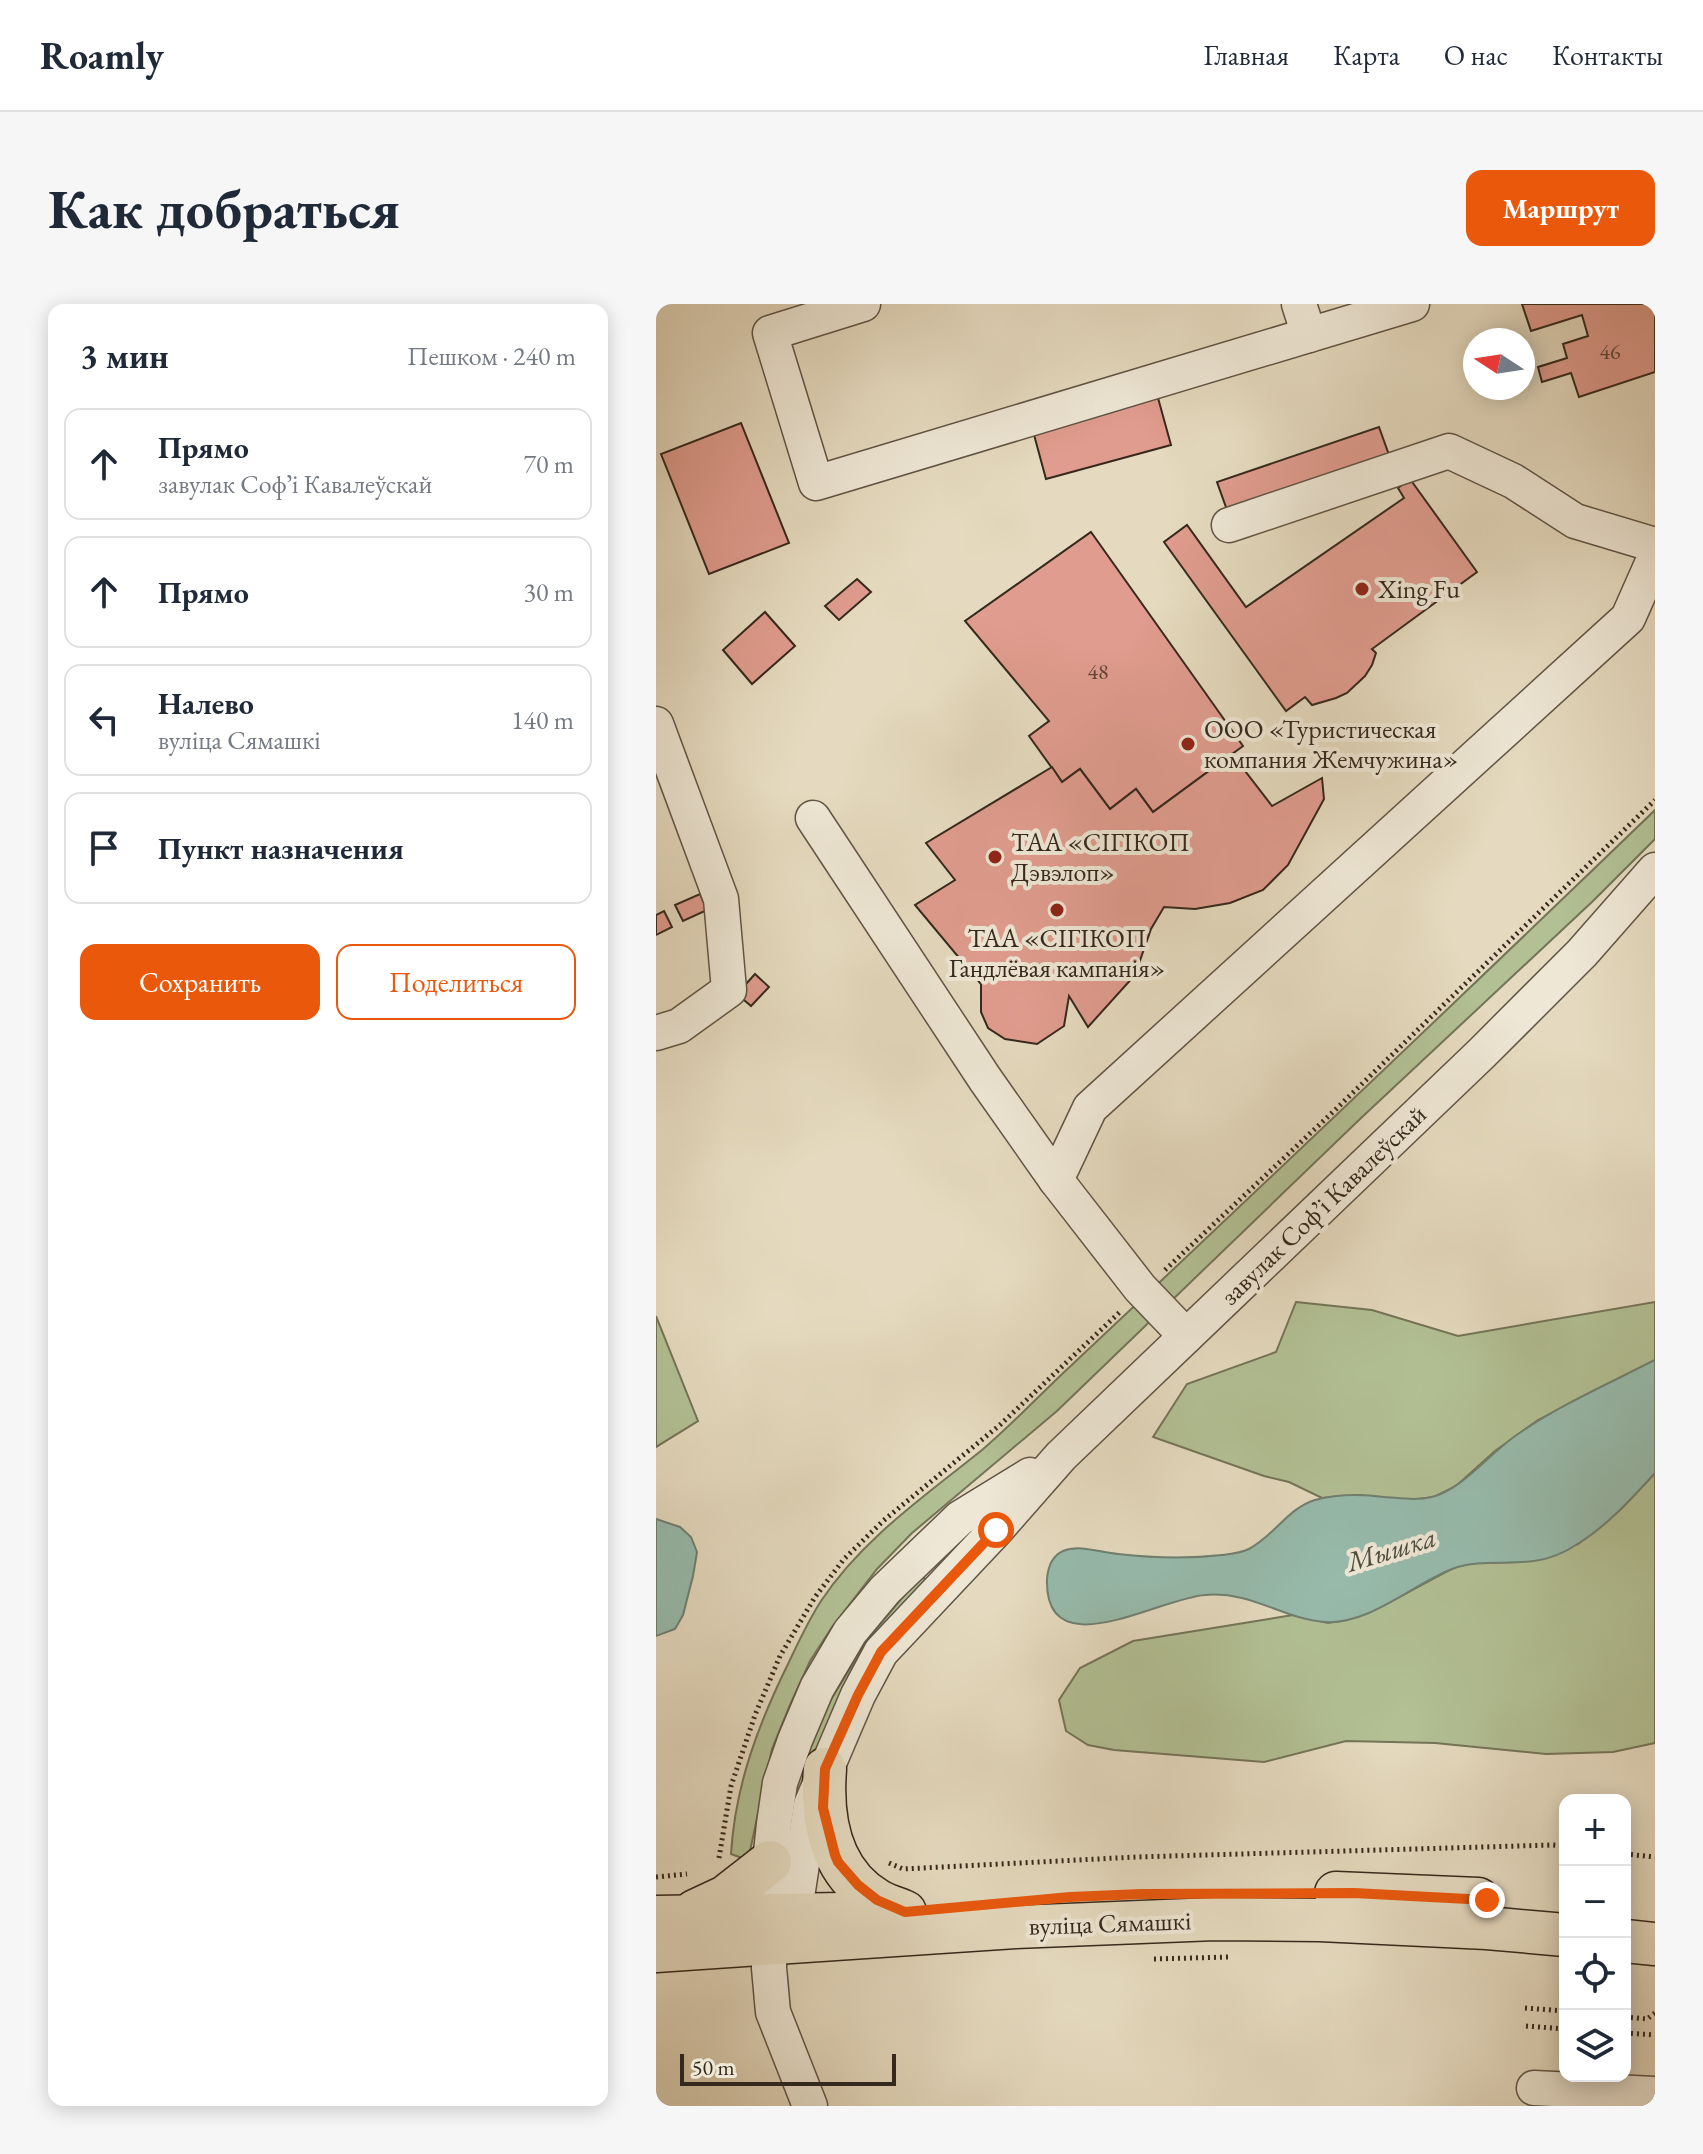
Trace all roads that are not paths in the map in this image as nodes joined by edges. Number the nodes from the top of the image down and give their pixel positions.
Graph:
1 (863, 304) edge
2 (1412, 304) edge
3 (1304, 320) edge
4 (1229, 525) dead end
5 (1655, 545) edge
6 (1655, 557) edge
7 (656, 724) edge
8 (813, 818) dead end
9 (1655, 870) edge
10 (1655, 899) edge
11 (1582, 953) junction
12 (656, 1033) edge
13 (1056, 1180) junction
14 (1186, 1336) junction
15 (1061, 1456) junction
16 (825, 1769) junction
17 (770, 1862) junction
18 (1559, 1906) edge
19 (905, 1912) junction
20 (1631, 1913) edge
21 (1655, 1915) edge
22 (669, 1916) edge
23 (776, 1923) junction
24 (1559, 1934) edge
25 (1631, 1942) edge
26 (1655, 1944) edge
27 (656, 1951) edge
28 (1534, 2088) dead end
29 (1655, 2094) edge
30 (810, 2106) edge

1 - 3 street
2 - 3 street
4 - 5 street
6 - 13 street
7 - 12 street
8 - 13 street
9 - 11 street, завулак Софʼі Кавалеўскай
10 - 11 street, завулак Софʼі Кавалеўскай
11 - 14 street, завулак Софʼі Кавалеўскай
13 - 14 street
14 - 15 street, завулак Софʼі Кавалеўскай
15 - 16 street, завулак Софʼі Кавалеўскай
15 - 17 street, завулак Софʼі Кавалеўскай
16 - 19 main road
16 - 23 street, завулак Софʼі Кавалеўскай
17 - 22 main road
17 - 23 street, завулак Софʼі Кавалеўскай
18 - 19 main road, вуліца Сямашкі
19 - 23 main road, вуліца Сямашкі
20 - 21 main road
22 - 23 main road, вуліца Сямашкі
23 - 24 main road, вуліца Сямашкі
23 - 27 main road, вуліца Сямашкі
23 - 30 street
25 - 26 main road
28 - 29 street

